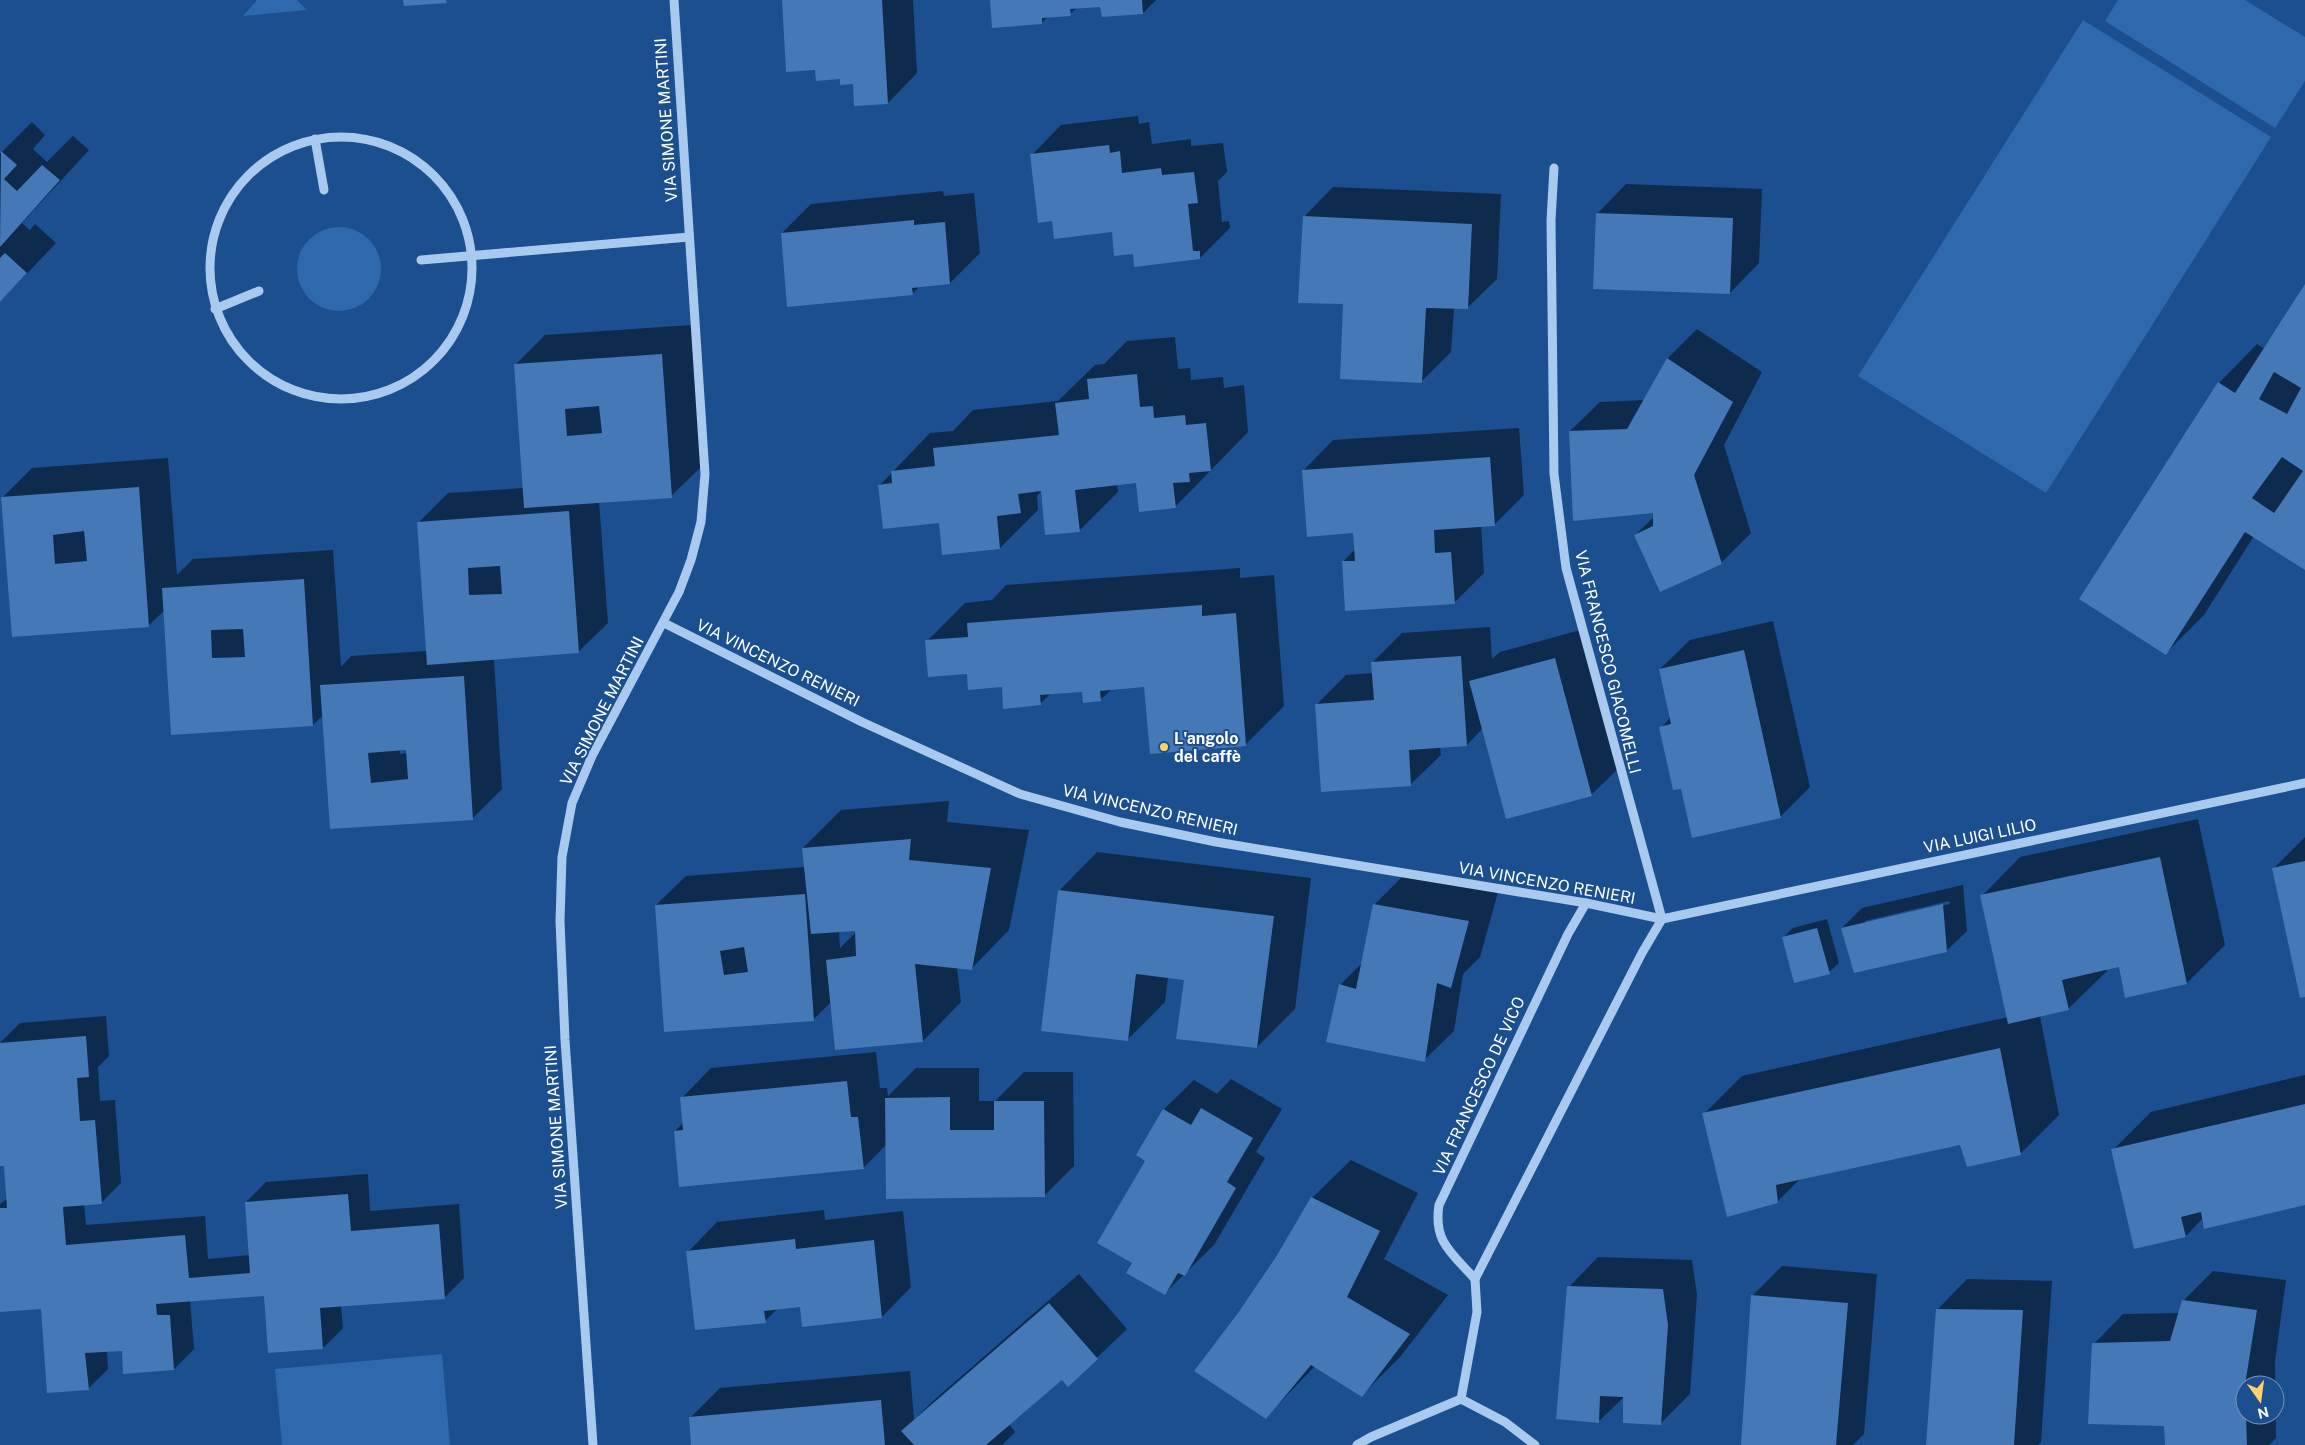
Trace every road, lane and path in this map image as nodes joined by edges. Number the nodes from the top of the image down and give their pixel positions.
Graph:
1 (674, 0) edge
2 (315, 140) junction
3 (1554, 168) dead end
4 (324, 190) dead end
5 (689, 237) junction
6 (472, 257) junction
7 (421, 260) dead end
8 (259, 291) dead end
9 (216, 309) junction
10 (664, 623) junction
11 (2305, 783) edge
12 (1586, 903) junction
13 (1662, 919) junction
14 (1474, 1279) junction
15 (1461, 1398) junction
16 (593, 1445) edge
17 (1357, 1445) edge
18 (1535, 1445) edge

1 - 5 street, VIA SIMONE MARTINI
2 - 4 street
2 - 6 street
2 - 9 street
3 - 13 street, VIA FRANCESCO GIACOMELLI
5 - 6 street
5 - 10 street, VIA SIMONE MARTINI
6 - 7 street
6 - 9 street
8 - 9 street
10 - 12 street, VIA VINCENZO RENIERI
10 - 16 street, VIA SIMONE MARTINI
11 - 13 street, VIA LUIGI LILIO
12 - 13 street, VIA VINCENZO RENIERI
12 - 14 street, VIA FRANCESCO DE VICO
13 - 14 street
14 - 15 street
15 - 17 street
15 - 18 street

